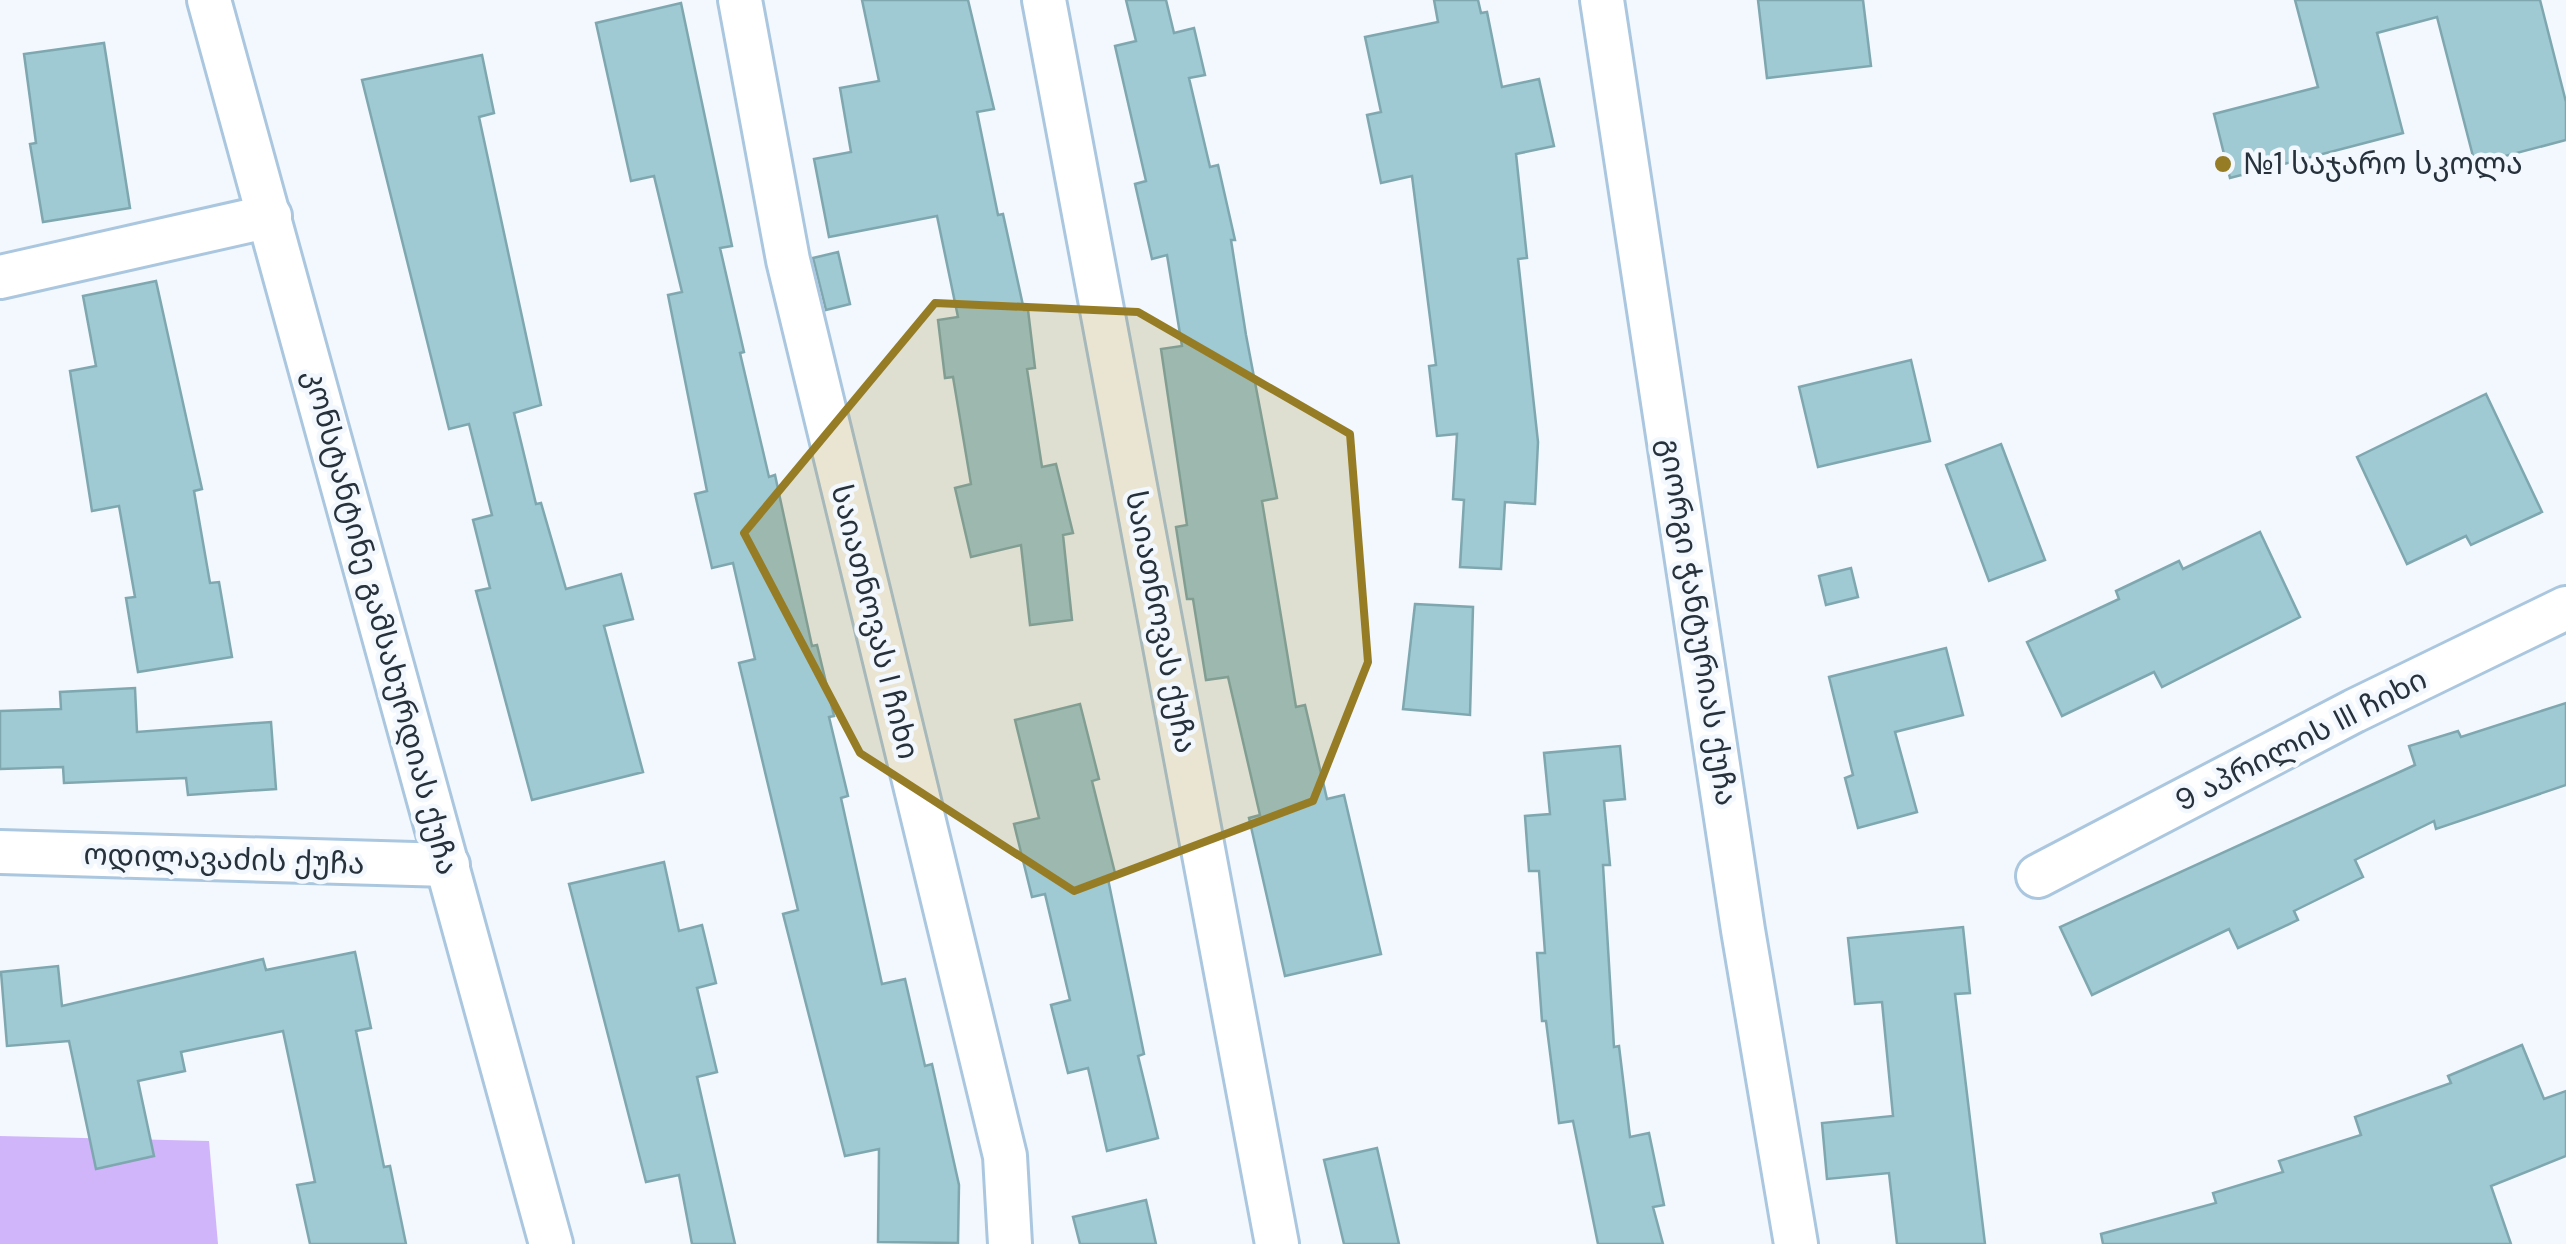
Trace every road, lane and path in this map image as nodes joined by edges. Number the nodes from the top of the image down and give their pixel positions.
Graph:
1 (209, 0) edge
2 (740, 0) edge
3 (1044, 0) edge
4 (1602, 0) edge
5 (270, 216) junction
6 (0, 277) edge
7 (2566, 608) edge
8 (0, 852) edge
9 (448, 865) junction
10 (2038, 876) dead end
11 (550, 1244) edge
12 (1010, 1244) edge
13 (1277, 1244) edge
14 (1796, 1244) edge

1 - 5 street, კონსტანტინე გამსახურდიას ქუჩა
2 - 12 street, საიათნოვას I ჩიხი
3 - 13 street, საიათნოვას ქუჩა
4 - 14 street, გიორგი ჭანტურიას ქუჩა
5 - 6 street
5 - 9 street, კონსტანტინე გამსახურდიას ქუჩა
7 - 10 street, 9 აპრილის III ჩიხი
8 - 9 street, ოდილავაძის ქუჩა
9 - 11 street, კონსტანტინე გამსახურდიას ქუჩა

